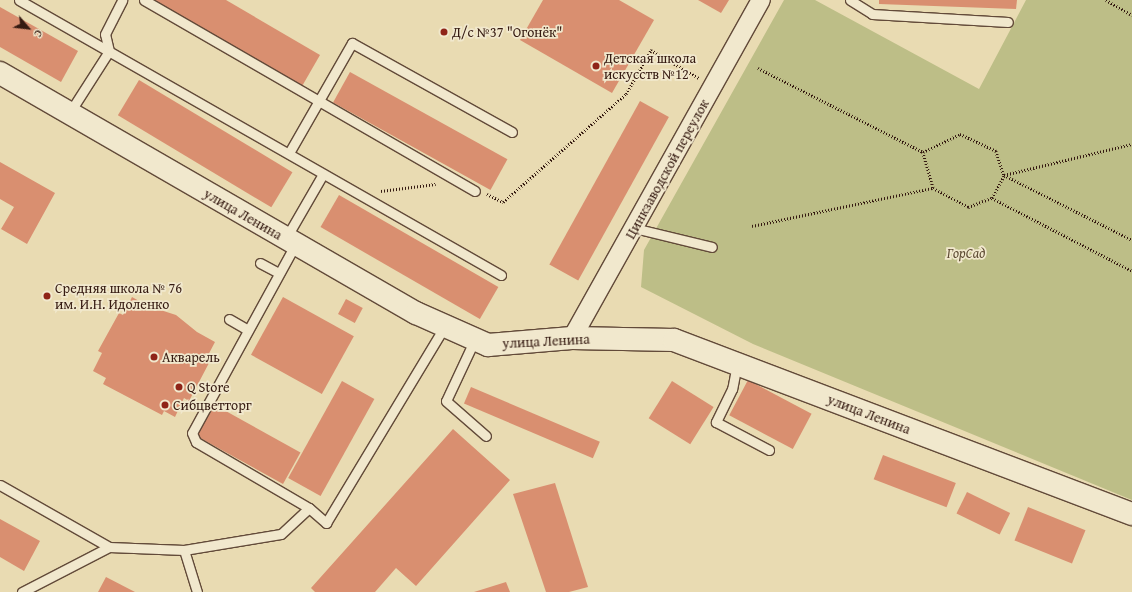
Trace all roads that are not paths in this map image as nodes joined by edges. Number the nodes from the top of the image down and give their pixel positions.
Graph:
1 (20, 0) edge
2 (122, 0) edge
3 (144, 0) edge
4 (762, 0) edge
5 (850, 0) edge
6 (1008, 22) dead end
7 (109, 51) junction
8 (0, 73) edge
9 (318, 102) junction
10 (70, 112) junction
11 (512, 132) dead end
12 (289, 153) junction
13 (323, 174) junction
14 (475, 191) dead end
15 (634, 228) junction
16 (290, 242) junction
17 (712, 247) dead end
18 (260, 263) dead end
19 (279, 273) junction
20 (501, 275) dead end
21 (229, 319) dead end
22 (444, 326) junction
23 (248, 330) junction
24 (572, 338) junction
25 (475, 339) junction
26 (737, 364) junction
27 (486, 436) dead end
28 (769, 450) dead end
29 (0, 485) edge
30 (309, 508) junction
31 (1132, 514) edge
32 (109, 547) junction
33 (184, 550) junction
34 (22, 592) edge
35 (197, 592) edge

1 - 7 lane
2 - 7 lane
3 - 9 lane
4 - 15 street, Цинкзаводской переулок
5 - 6 lane
7 - 10 lane
7 - 12 lane
8 - 10 street, улица Ленина
9 - 11 lane
9 - 12 lane
9 - 14 lane
10 - 16 street, улица Ленина
12 - 13 lane
13 - 16 lane
13 - 20 lane
15 - 17 lane
15 - 24 street, Цинкзаводской переулок
16 - 19 lane
16 - 22 street, улица Ленина
18 - 19 lane
19 - 23 lane
21 - 23 lane
22 - 25 street, улица Ленина
22 - 30 lane
23 - 30 lane
24 - 25 street, улица Ленина
24 - 26 street, улица Ленина
25 - 27 lane
26 - 28 lane
26 - 31 street, улица Ленина
29 - 32 lane
30 - 33 lane
32 - 33 lane
32 - 34 lane
33 - 35 lane

